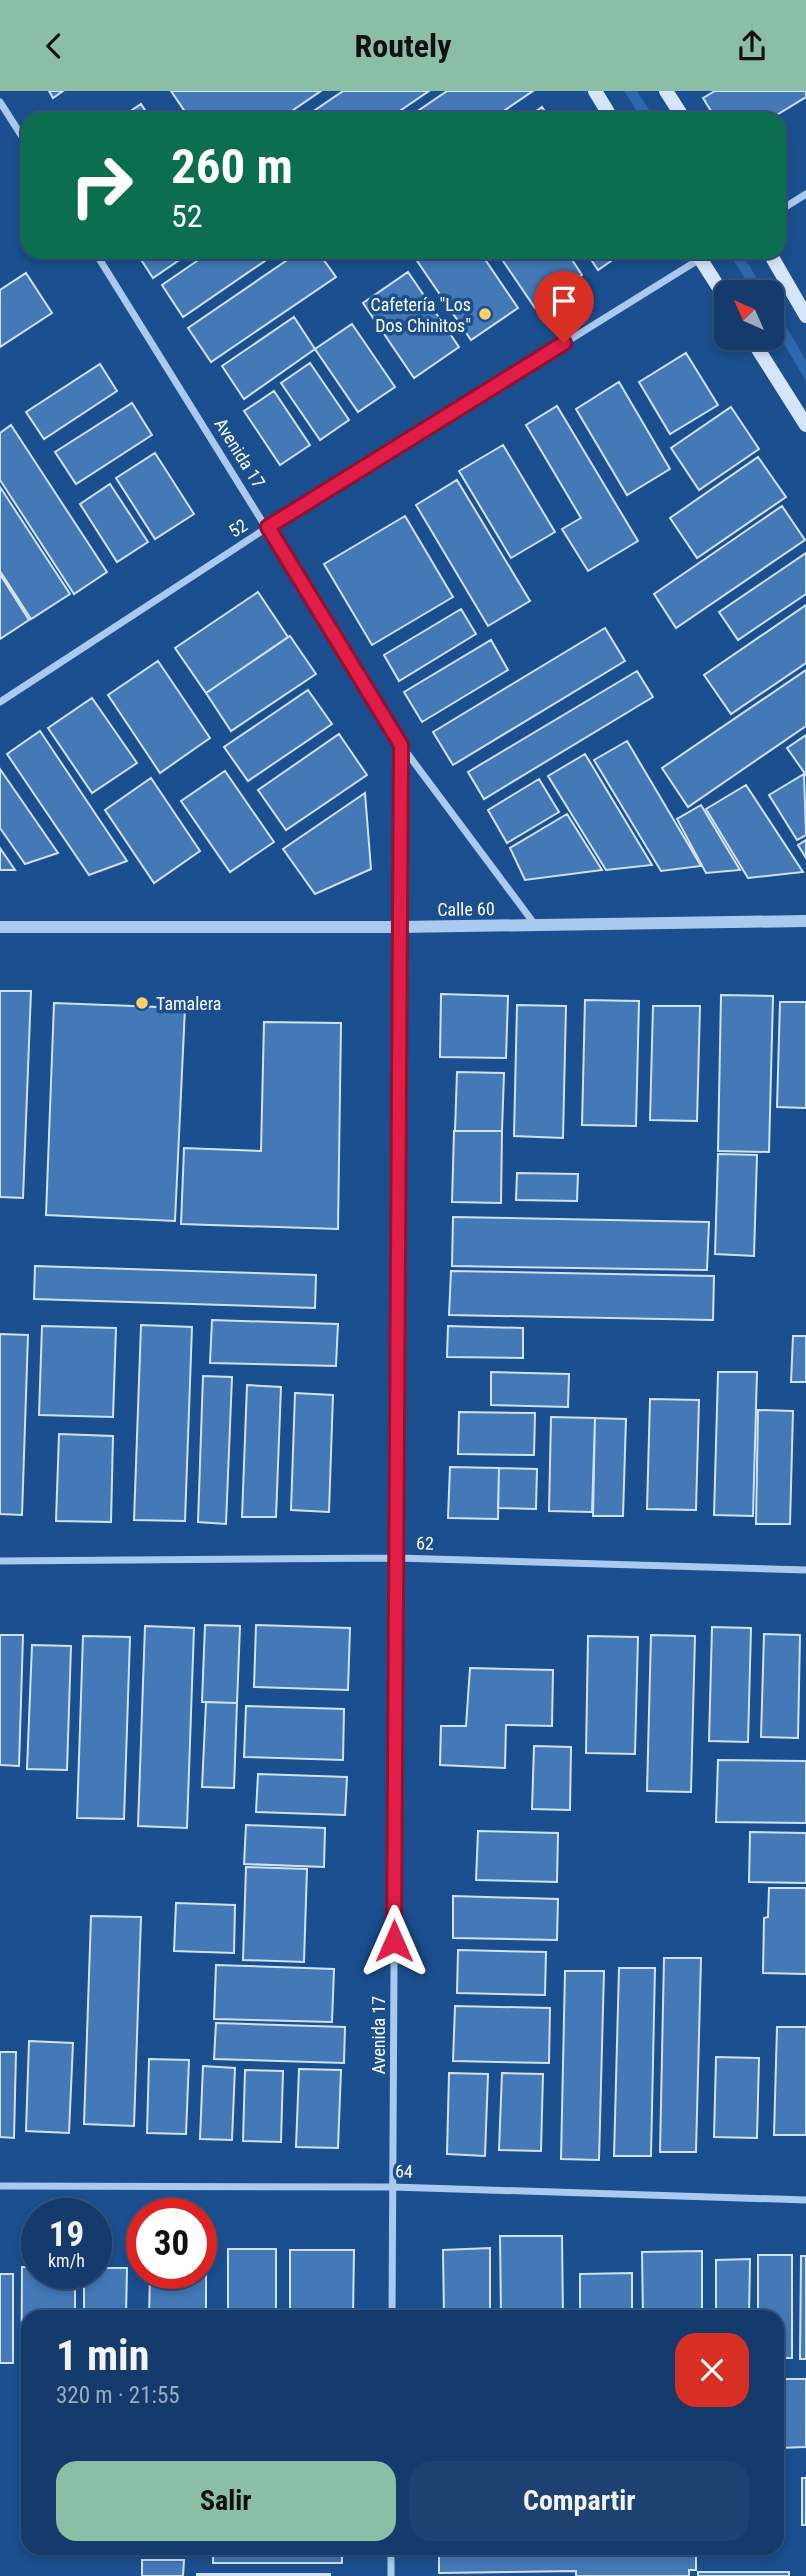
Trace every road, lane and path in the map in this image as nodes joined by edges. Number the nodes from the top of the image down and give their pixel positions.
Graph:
1 (595, 91) edge
2 (666, 91) edge
3 (0, 102) edge
4 (608, 112) edge
5 (680, 112) edge
6 (21, 135) edge
7 (806, 194) edge
8 (786, 207) edge
9 (99, 259) edge
10 (694, 259) edge
11 (705, 259) edge
12 (773, 259) edge
13 (716, 280) edge
14 (806, 316) edge
15 (759, 350) edge
16 (806, 425) edge
17 (268, 527) junction
18 (0, 702) edge
19 (401, 745) junction
20 (806, 922) edge
21 (536, 926) junction
22 (0, 927) edge
23 (399, 927) junction
24 (396, 1558) junction
25 (0, 1561) edge
26 (806, 1570) edge
27 (0, 2186) edge
28 (393, 2187) junction
29 (806, 2200) edge
30 (392, 2310) edge
31 (391, 2555) edge
32 (391, 2576) edge

1 - 4 main road
2 - 5 main road
3 - 6 street
7 - 8 street
9 - 17 street, Avenida 17
10 - 17 street, 52
11 - 13 main road
12 - 14 main road
15 - 16 main road
17 - 18 street, 52
17 - 19 street, Avenida 17
19 - 21 street, Avenida 17
19 - 23 street, Avenida 17
20 - 21 street, Calle 60
21 - 23 street, Calle 60
22 - 23 street, Calle 60
23 - 24 street, Avenida 17
24 - 25 street, 62
24 - 26 street, 62
24 - 28 street, Avenida 17
27 - 28 street, 64
28 - 29 street, 64
28 - 30 street, Avenida 17
31 - 32 street

